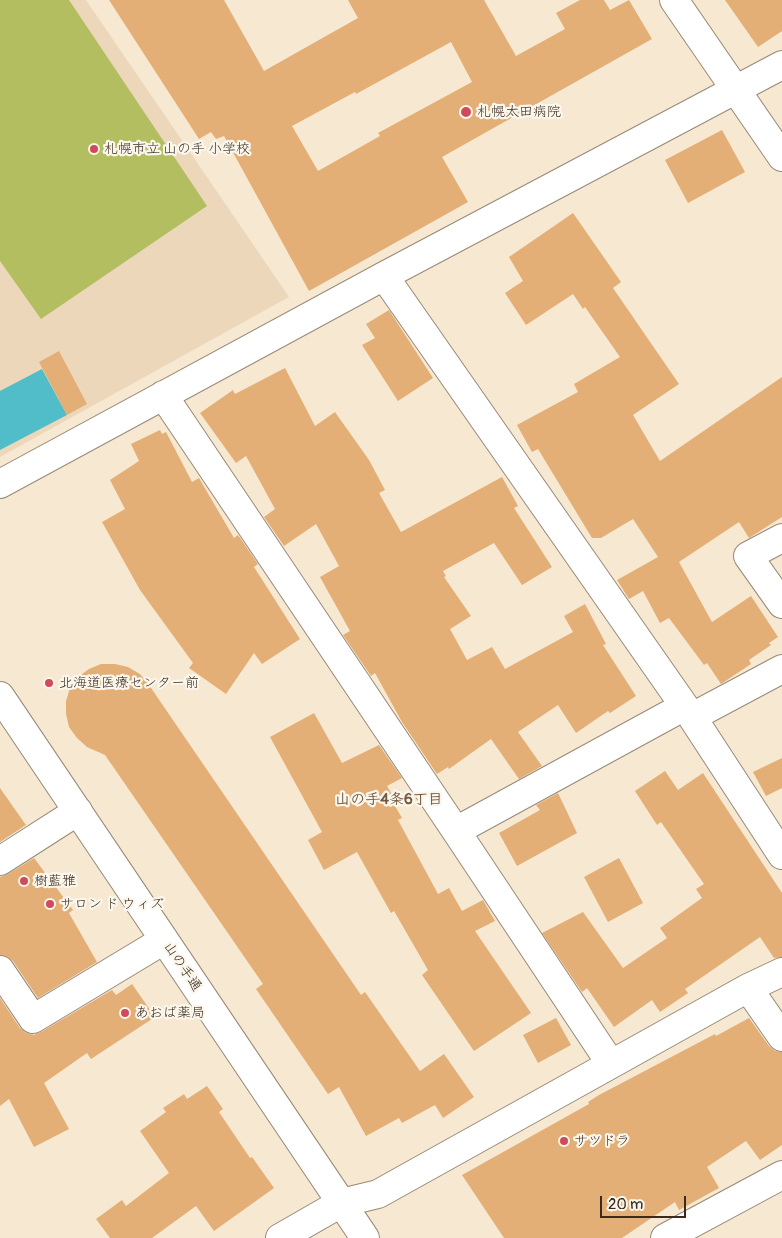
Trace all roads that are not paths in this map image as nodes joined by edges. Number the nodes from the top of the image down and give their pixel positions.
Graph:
1 (674, 0) edge
2 (782, 65) edge
3 (736, 89) junction
4 (782, 157) edge
5 (384, 276) junction
6 (164, 395) junction
7 (0, 484) edge
8 (782, 538) edge
9 (782, 604) edge
10 (782, 669) edge
11 (0, 696) edge
12 (687, 712) junction
13 (78, 811) junction
14 (456, 831) junction
15 (782, 855) edge
16 (0, 861) edge
17 (164, 940) junction
18 (0, 970) edge
19 (782, 972) edge
20 (748, 988) junction
21 (782, 1037) edge
22 (611, 1064) junction
23 (782, 1175) edge
24 (341, 1203) junction
25 (683, 1234) edge
26 (280, 1238) edge
27 (365, 1238) edge

1 - 3 street
2 - 3 street
3 - 4 street
3 - 5 street
5 - 6 street
5 - 12 street
6 - 7 street
6 - 14 street
8 - 9 street
10 - 12 street
11 - 13 street, 山の手通
12 - 14 street
12 - 15 street
13 - 16 street
13 - 17 street, 山の手通
14 - 22 street
17 - 18 street
17 - 24 street, 山の手通
19 - 20 street
20 - 21 street
20 - 22 street
22 - 24 street
23 - 25 street
24 - 26 street
24 - 27 street, 山の手通

